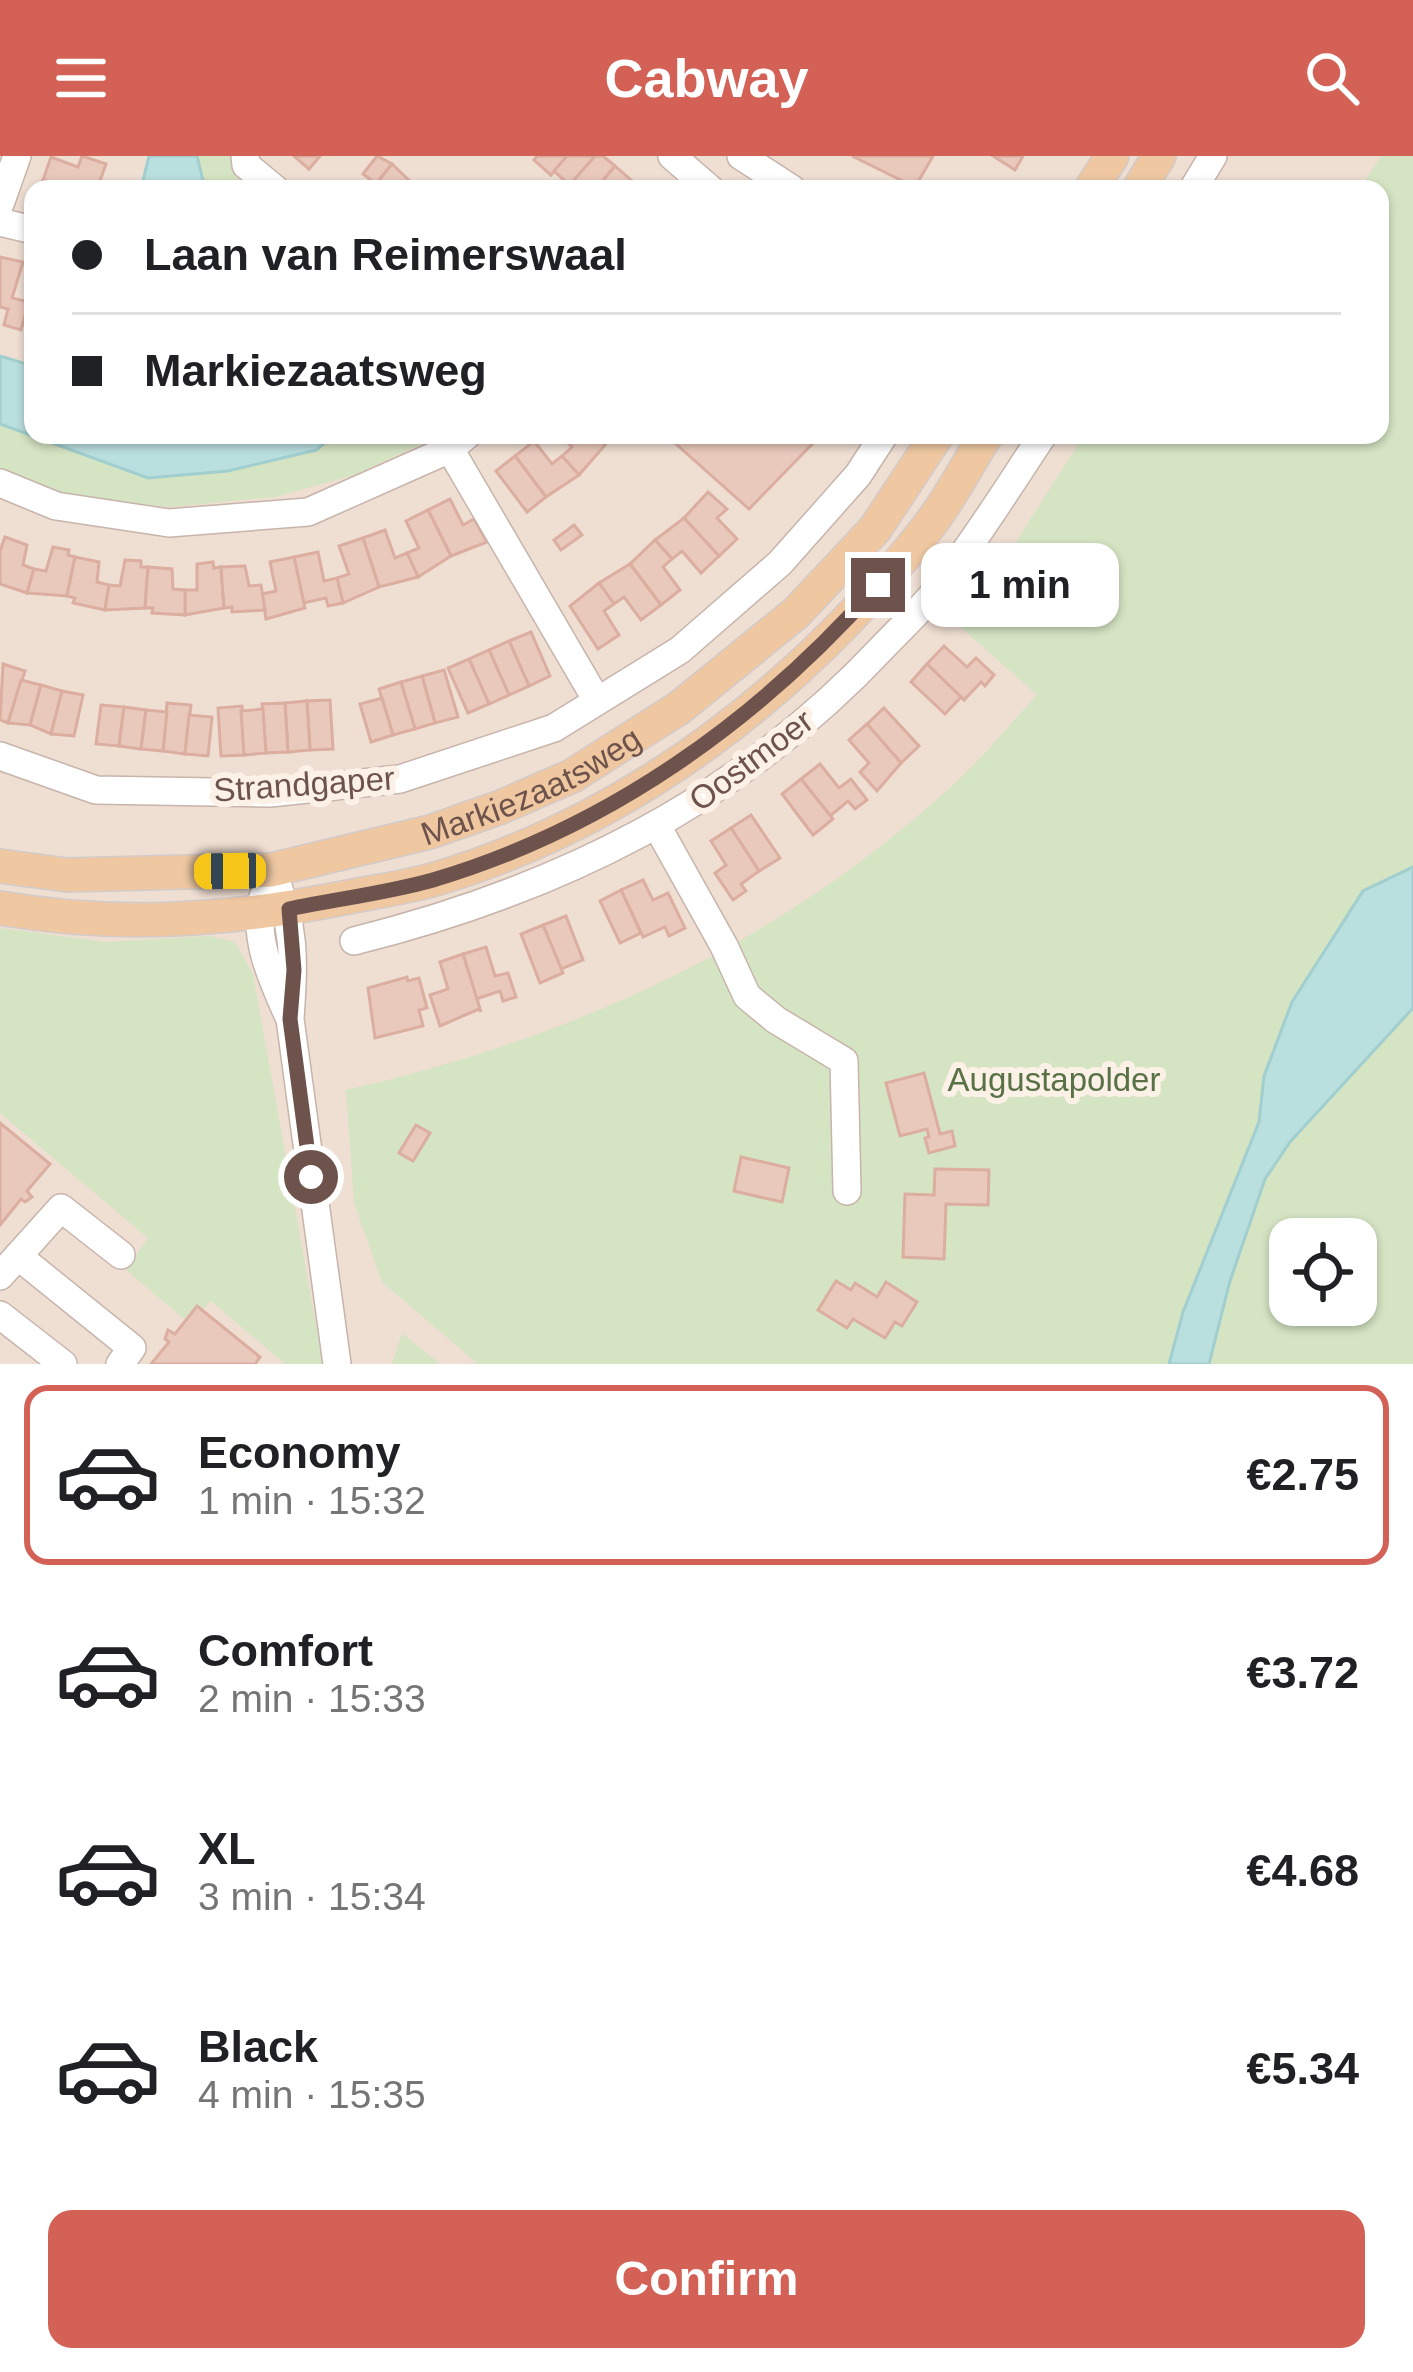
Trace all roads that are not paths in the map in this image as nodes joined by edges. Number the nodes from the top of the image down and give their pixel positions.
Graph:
1 (17, 156) edge
2 (245, 156) edge
3 (672, 156) edge
4 (740, 156) edge
5 (264, 180) edge
6 (700, 180) edge
7 (719, 180) edge
8 (778, 180) edge
9 (0, 204) edge
10 (454, 444) edge
11 (459, 444) edge
12 (878, 444) edge
13 (931, 444) edge
14 (980, 444) edge
15 (1037, 444) edge
16 (0, 483) edge
17 (596, 699) junction
18 (0, 756) edge
19 (657, 826) junction
20 (0, 866) edge
21 (271, 870) junction
22 (0, 908) edge
23 (274, 911) junction
24 (354, 940) dead end
25 (847, 1191) dead end
26 (121, 1255) dead end
27 (9, 1266) edge
28 (0, 1315) edge
29 (62, 1364) edge
30 (120, 1364) edge
31 (337, 1364) edge

1 - 9 street
2 - 5 street
3 - 6 street
4 - 7 street
4 - 8 street
10 - 16 street
11 - 17 street
12 - 17 street, Strandgaper
13 - 21 main road, Markiezaatsweg
14 - 23 main road, Markiezaatsweg
15 - 19 street, Oostmoer
17 - 18 street, Strandgaper
19 - 24 street, Oostmoer
19 - 25 street
20 - 21 main road, Markiezaatsweg
21 - 23 street
22 - 23 main road, Markiezaatsweg
23 - 31 street
26 - 27 street
27 - 30 street
28 - 29 street

